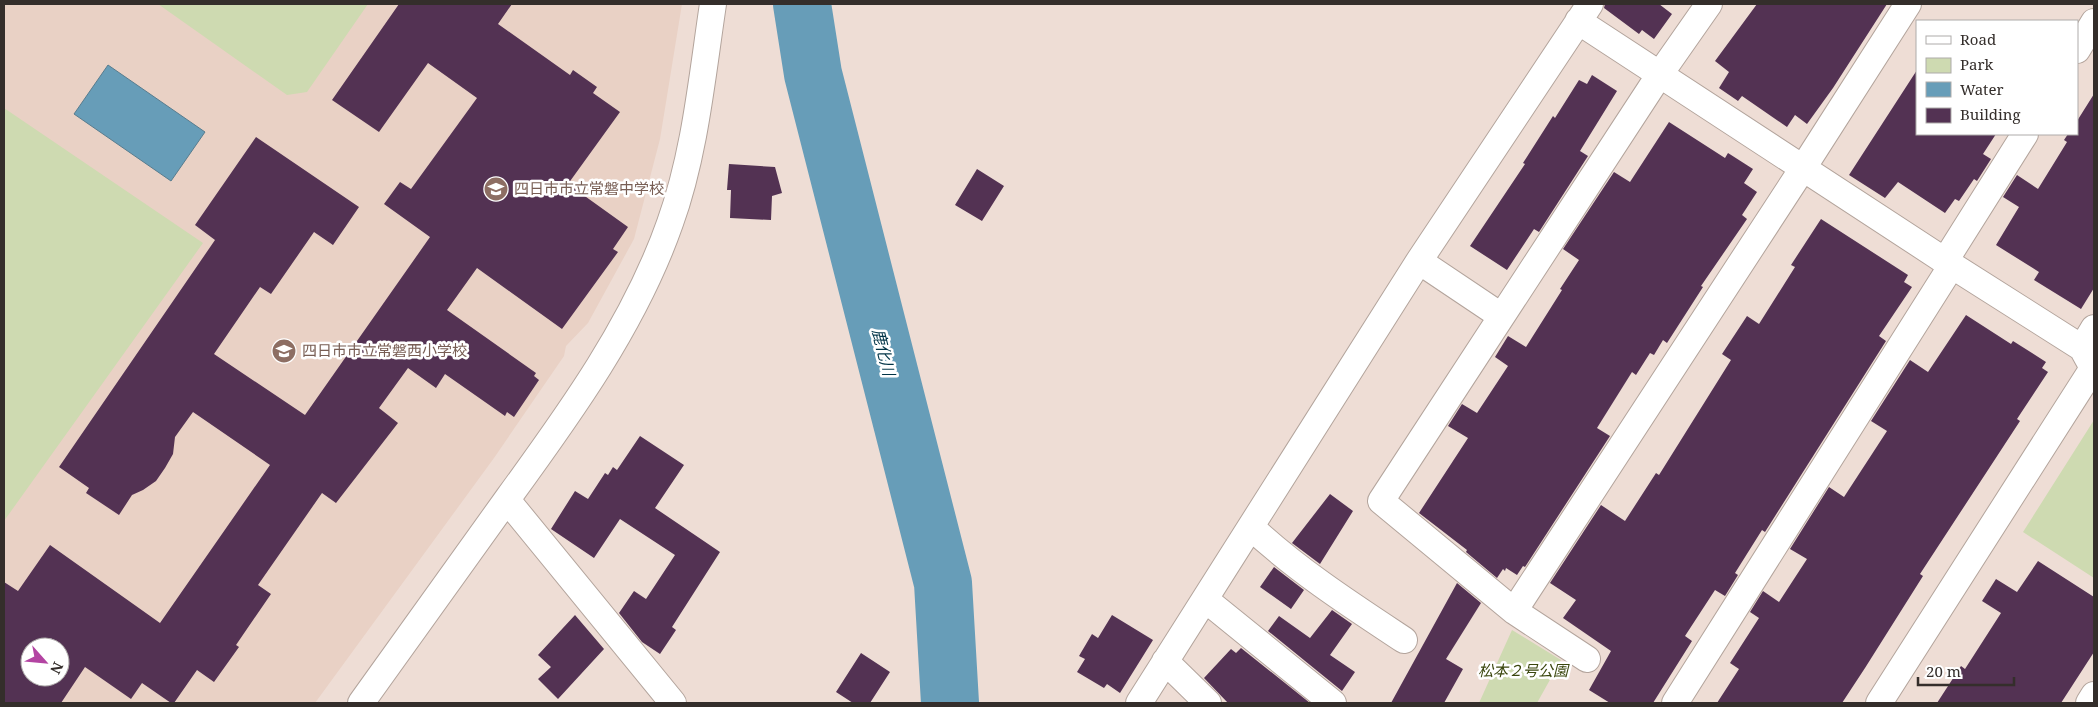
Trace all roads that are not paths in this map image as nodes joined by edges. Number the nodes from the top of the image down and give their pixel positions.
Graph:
1 (713, 4) edge
2 (1709, 4) edge
3 (1908, 4) edge
4 (1584, 12) edge
5 (2094, 22) edge
6 (2078, 48) edge
7 (1660, 74) junction
8 (2024, 135) edge
9 (1803, 168) junction
10 (1420, 261) junction
11 (1949, 263) junction
12 (1501, 316) junction
13 (2088, 338) edge
14 (507, 500) junction
15 (1250, 527) junction
16 (1206, 600) junction
17 (1514, 611) junction
18 (1404, 640) dead end
19 (1587, 659) dead end
20 (1165, 661) junction
21 (2094, 695) edge
22 (361, 703) edge
23 (673, 703) edge
24 (1139, 703) edge
25 (1208, 703) edge
26 (1333, 703) edge
27 (1675, 703) edge
28 (1879, 703) edge
29 (2089, 703) edge

1 - 14 street
2 - 7 street
3 - 9 street
4 - 7 street
4 - 10 street
5 - 6 street
7 - 9 street
7 - 12 street
8 - 11 street
9 - 11 street
9 - 17 street
10 - 12 street
10 - 15 street
11 - 13 street
11 - 27 street
12 - 17 street
13 - 28 street
14 - 22 street
14 - 23 street
15 - 16 street
15 - 18 street
16 - 20 street
16 - 26 street
17 - 19 street
20 - 24 street
20 - 25 street
21 - 29 street

